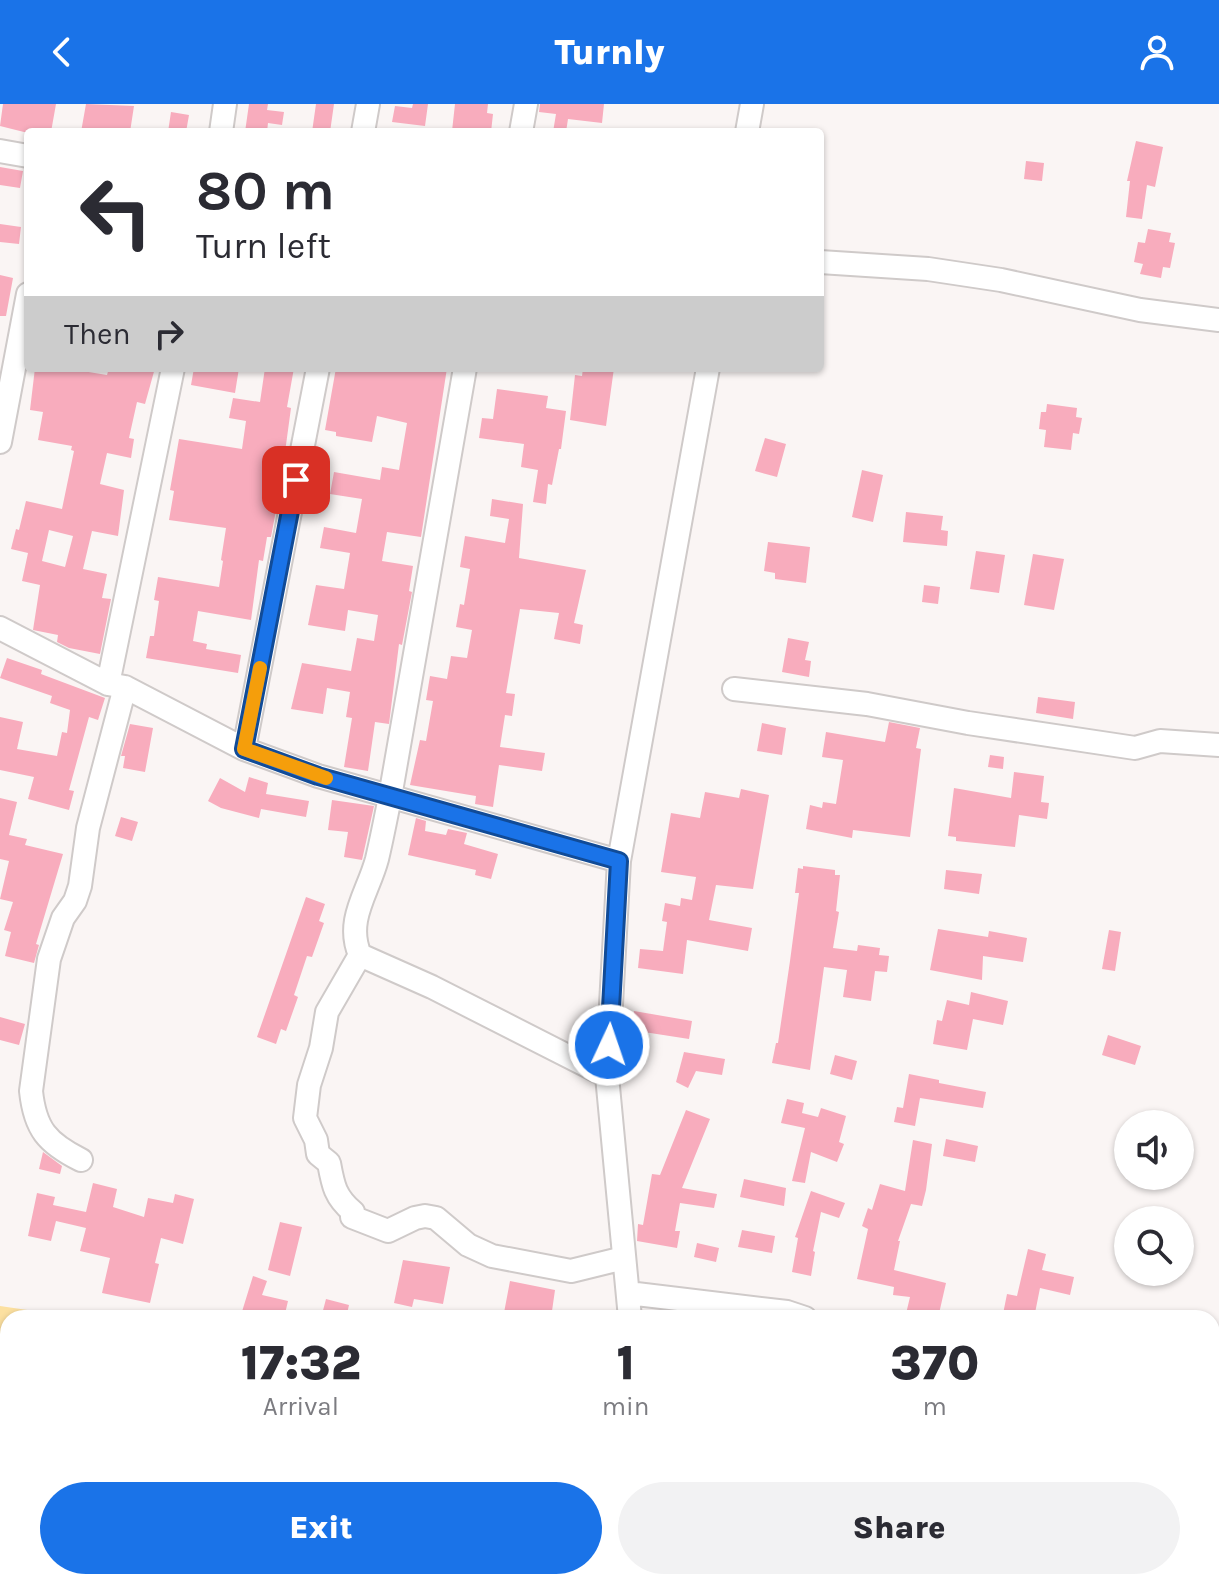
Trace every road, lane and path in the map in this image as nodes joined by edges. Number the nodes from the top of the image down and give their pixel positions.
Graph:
1 (225, 104) edge
2 (368, 104) edge
3 (526, 104) edge
4 (752, 104) edge
5 (222, 128) edge
6 (364, 128) edge
7 (522, 128) edge
8 (748, 128) edge
9 (0, 151) edge
10 (24, 155) edge
11 (824, 262) edge
12 (24, 315) edge
13 (1219, 320) edge
14 (172, 372) edge
15 (317, 372) edge
16 (464, 372) edge
17 (707, 372) edge
18 (0, 442) edge
19 (0, 628) edge
20 (116, 686) junction
21 (734, 689) dead end
22 (1219, 745) edge
23 (244, 749) junction
24 (390, 797) junction
25 (619, 861) junction
26 (360, 955) junction
27 (607, 1076) junction
28 (81, 1160) dead end
29 (624, 1258) junction
30 (628, 1293) junction
31 (629, 1310) edge
32 (770, 1310) edge

1 - 5 street
2 - 6 street
3 - 7 street
4 - 8 street
9 - 10 street
11 - 13 street
12 - 18 street
14 - 20 street
15 - 23 street
16 - 24 street
17 - 25 street
19 - 20 street
20 - 23 street
20 - 28 street
21 - 22 street
23 - 24 street
24 - 25 street
24 - 26 street
25 - 27 street
26 - 27 street
26 - 29 street
27 - 29 street
29 - 30 street
30 - 31 street
30 - 32 street

